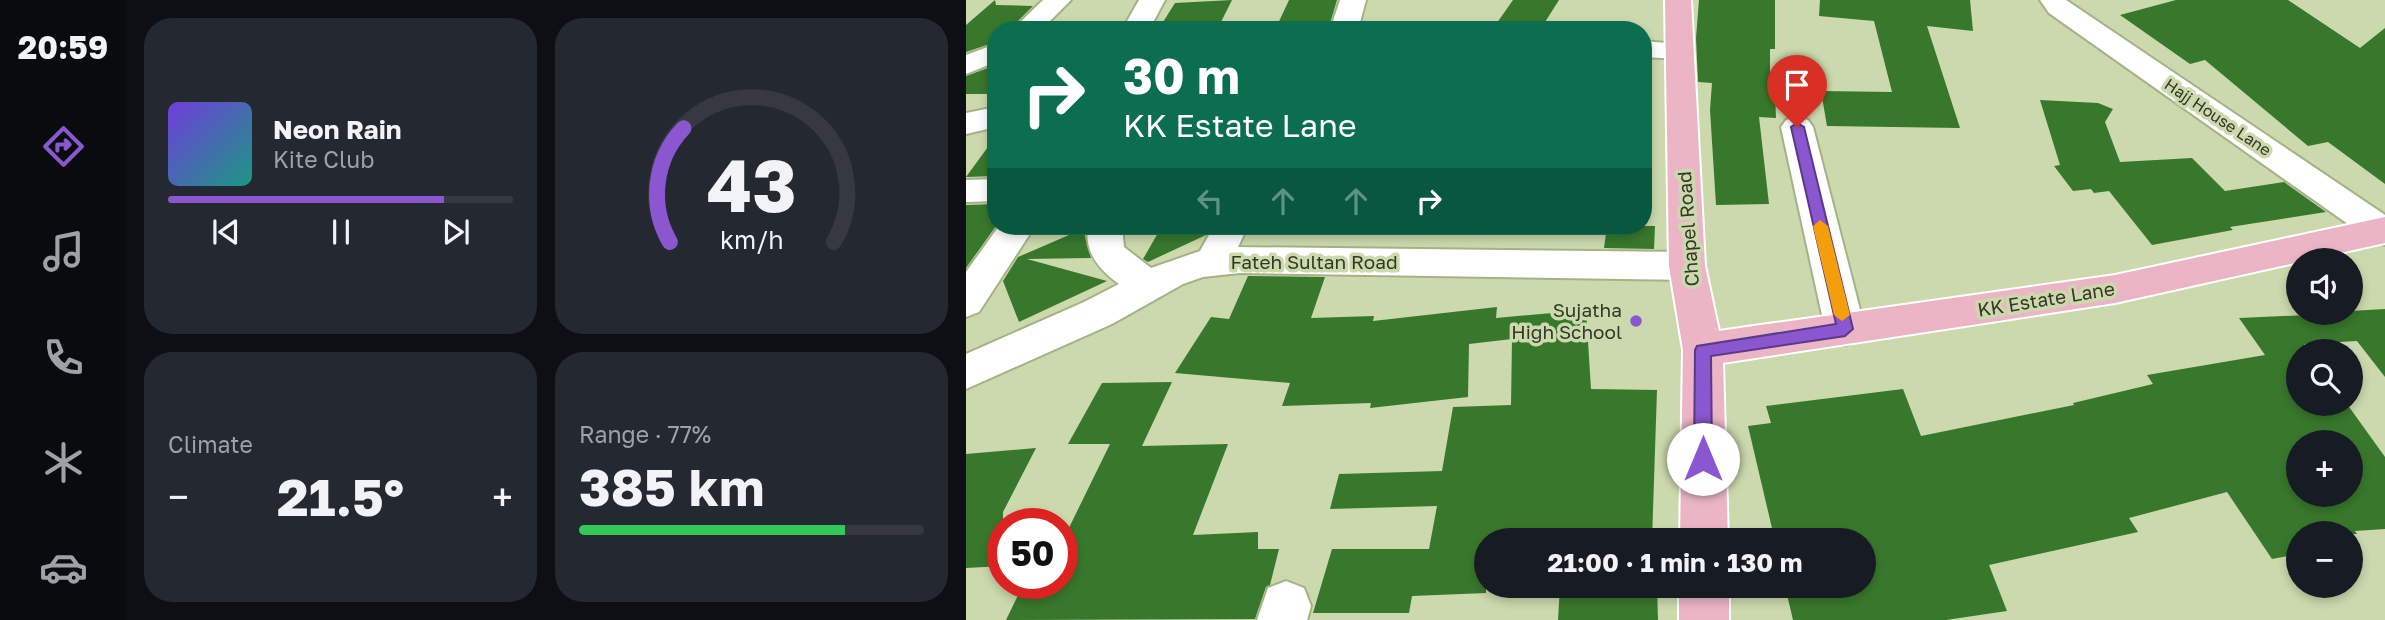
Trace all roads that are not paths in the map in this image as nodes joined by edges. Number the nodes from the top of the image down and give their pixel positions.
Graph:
1 (1058, 0) edge
2 (1152, 0) edge
3 (1353, 0) edge
4 (1678, 0) edge
5 (2053, 0) edge
6 (1035, 21) edge
7 (1140, 21) edge
8 (1347, 21) edge
9 (1652, 41) edge
10 (1680, 51) junction
11 (987, 56) edge
12 (966, 65) edge
13 (987, 118) edge
14 (966, 124) edge
15 (1797, 127) dead end
16 (987, 190) edge
17 (966, 191) edge
18 (2385, 231) edge
19 (1009, 235) edge
20 (1105, 235) edge
21 (1226, 235) edge
22 (1212, 262) junction
23 (1687, 266) junction
24 (977, 273) edge
25 (1149, 285) junction
26 (966, 302) edge
27 (1845, 329) junction
28 (1703, 350) junction
29 (966, 372) edge
30 (1704, 528) edge
31 (1704, 598) edge
32 (1704, 620) edge

1 - 6 street
2 - 7 street
3 - 8 street
4 - 10 main road, Chapel Road
5 - 18 street, Hajj House Lane
9 - 10 street
10 - 23 main road, Chapel Road
11 - 12 street
13 - 14 street
15 - 27 street
16 - 17 street
18 - 27 main road, KK Estate Lane
19 - 24 street
20 - 25 street
21 - 22 street
22 - 23 street, Fateh Sultan Road
22 - 25 street, Fateh Sultan Road
23 - 28 main road, Chapel Road
24 - 26 street
25 - 29 street, Fateh Sultan Road
27 - 28 main road, KK Estate Lane
28 - 30 main road, Chapel Road
31 - 32 main road

